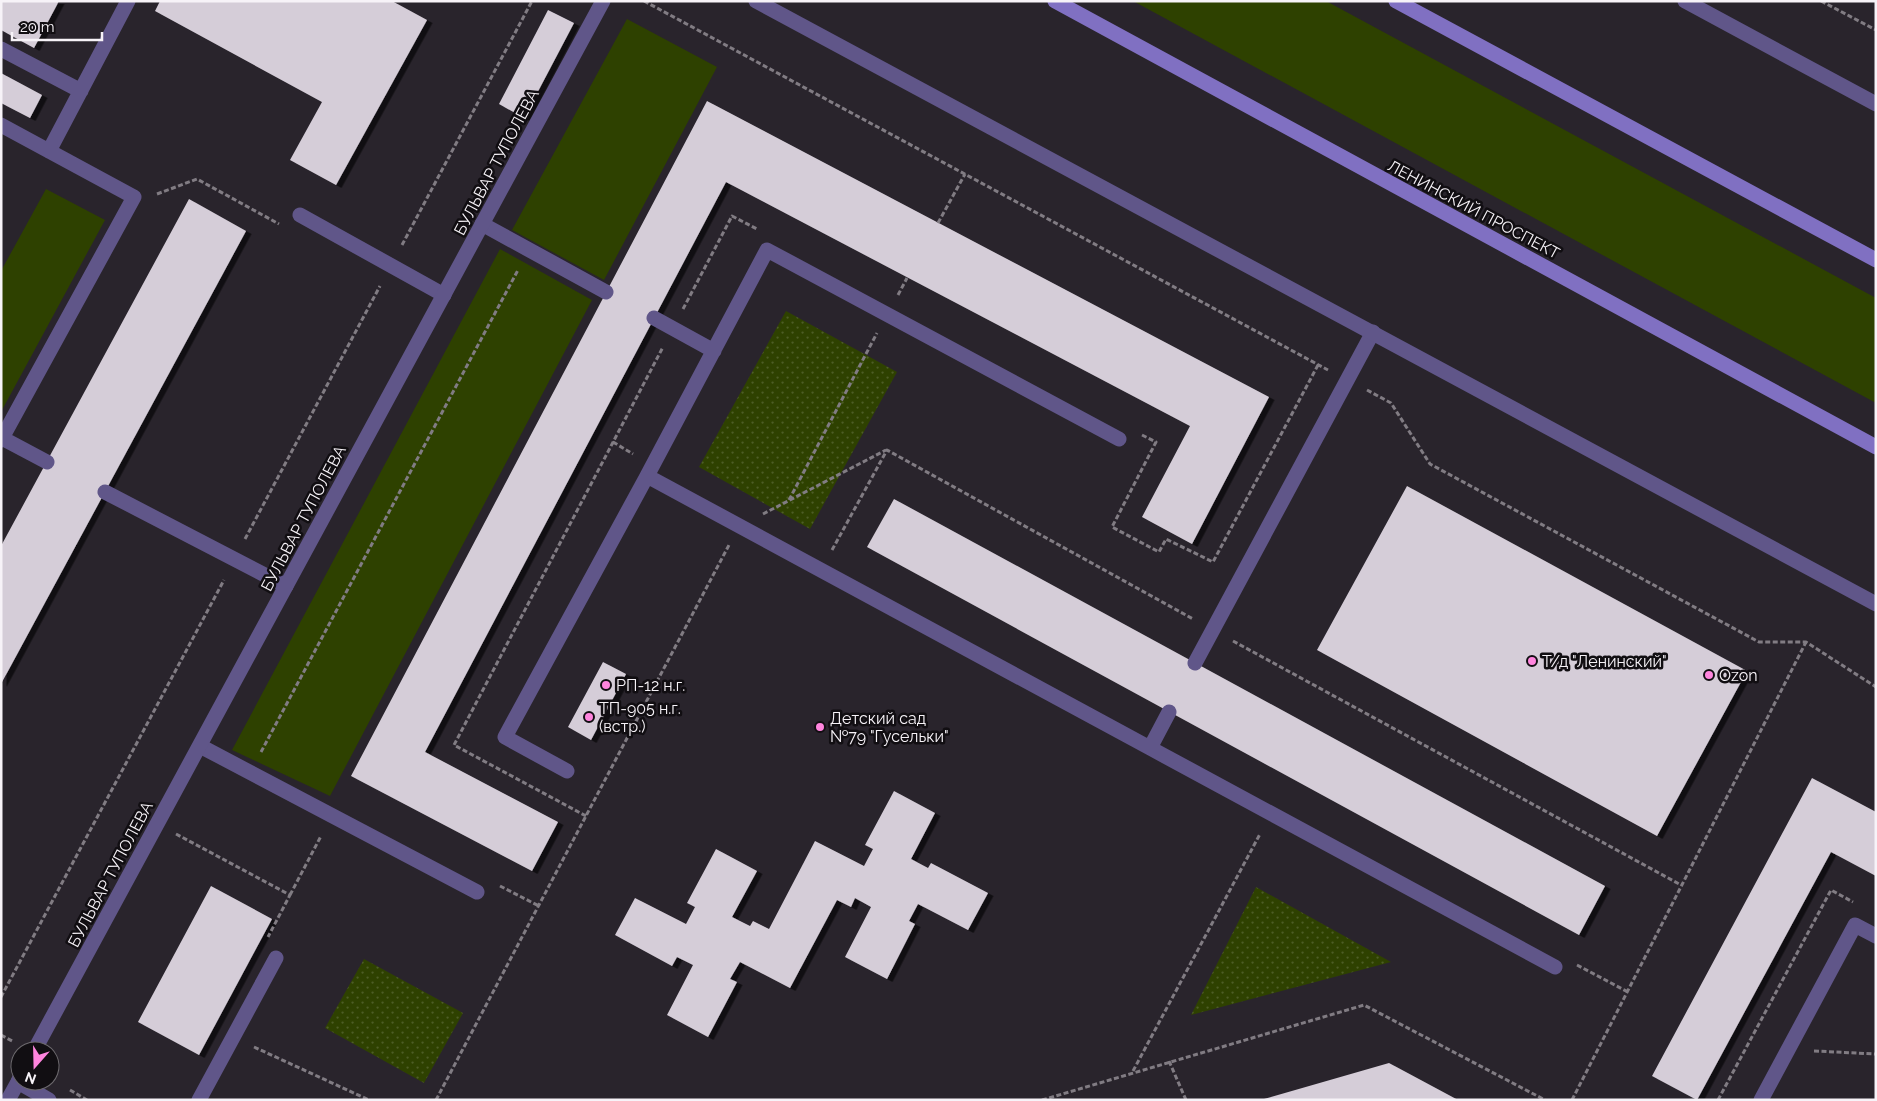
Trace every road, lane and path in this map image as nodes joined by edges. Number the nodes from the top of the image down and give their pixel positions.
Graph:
1 (128, 1) edge
2 (532, 1) edge
3 (603, 1) edge
4 (644, 1) edge
5 (756, 1) edge
6 (1055, 1) edge
7 (1396, 1) edge
8 (1685, 1) edge
9 (1822, 1) edge
10 (1876, 30) edge
11 (1, 49) edge
12 (81, 91) junction
13 (1876, 104) edge
14 (1, 125) edge
15 (49, 151) junction
16 (965, 174) junction
17 (156, 194) dead end
18 (300, 215) dead end
19 (938, 223) dead end
20 (482, 224) junction
21 (282, 226) dead end
22 (766, 234) dead end
23 (1876, 260) edge
24 (391, 265) junction
25 (520, 267) dead end
26 (907, 278) dead end
27 (606, 292) dead end
28 (444, 294) junction
29 (887, 314) junction
30 (654, 318) dead end
31 (672, 329) junction
32 (1373, 332) junction
33 (714, 351) junction
34 (1318, 364) junction
35 (1347, 380) junction
36 (1139, 433) dead end
37 (2, 439) edge
38 (1118, 439) dead end
39 (1876, 447) edge
40 (886, 450) dead end
41 (47, 462) dead end
42 (648, 476) junction
43 (105, 492) dead end
44 (788, 500) junction
45 (739, 525) junction
46 (234, 559) junction
47 (286, 586) junction
48 (1876, 604) edge
49 (1806, 642) junction
50 (1195, 663) dead end
51 (1876, 687) edge
52 (1169, 712) dead end
53 (200, 746) junction
54 (1150, 748) junction
55 (260, 753) dead end
56 (567, 771) dead end
57 (1272, 813) junction
58 (331, 816) junction
59 (586, 816) junction
60 (176, 833) dead end
61 (476, 892) dead end
62 (290, 895) junction
63 (1861, 906) dead end
64 (1876, 936) edge
65 (263, 946) dead end
66 (276, 958) dead end
67 (1555, 967) dead end
68 (1, 997) edge
69 (233, 1037) junction
70 (39, 1041) edge
71 (1788, 1049) junction
72 (1876, 1054) edge
73 (1170, 1061) junction
74 (1133, 1072) junction
75 (36, 1091) edge
76 (49, 1100) edge
77 (199, 1100) edge
78 (370, 1100) edge
79 (436, 1100) edge
80 (1042, 1100) edge
81 (1186, 1100) edge
82 (1545, 1100) edge
83 (1572, 1100) edge
84 (1718, 1100) edge
85 (1760, 1100) edge

1 - 12 street
2 - 24 path
3 - 20 street, БУЛЬВАР ТУПОЛЕВА
4 - 16 path
5 - 32 street
6 - 39 main road, ЛЕНИНСКИЙ ПРОСПЕКТ
7 - 23 main road
8 - 13 street
9 - 10 path
11 - 12 street
12 - 15 street
14 - 15 street
15 - 37 street
16 - 19 path
16 - 34 path
17 - 21 path
18 - 24 street
20 - 27 street
20 - 28 street, БУЛЬВАР ТУПОЛЕВА
22 - 31 path
24 - 28 street
24 - 46 path
25 - 55 path
26 - 29 path
28 - 47 street, БУЛЬВАР ТУПОЛЕВА
29 - 33 street
29 - 38 street
29 - 44 path
30 - 31 street
31 - 33 street
31 - 59 path
32 - 35 street
32 - 48 street
33 - 42 street
34 - 35 path
34 - 36 path
35 - 49 path
35 - 50 street
37 - 41 street
40 - 44 path
42 - 45 street
42 - 56 street
43 - 46 street
44 - 45 path
45 - 54 street
45 - 59 path
46 - 47 street
46 - 68 path
47 - 53 street, БУЛЬВАР ТУПОЛЕВА
49 - 51 path
49 - 83 path
52 - 54 street
53 - 58 street
53 - 70 street, БУЛЬВАР ТУПОЛЕВА
54 - 57 street
57 - 67 street
57 - 74 path
58 - 61 street
58 - 62 path
59 - 79 path
60 - 62 path
62 - 65 path
63 - 84 path
64 - 71 street
66 - 69 street
69 - 77 street
69 - 78 path
71 - 72 path
71 - 85 street
73 - 74 path
73 - 81 path
73 - 82 path
74 - 80 path
75 - 76 street

